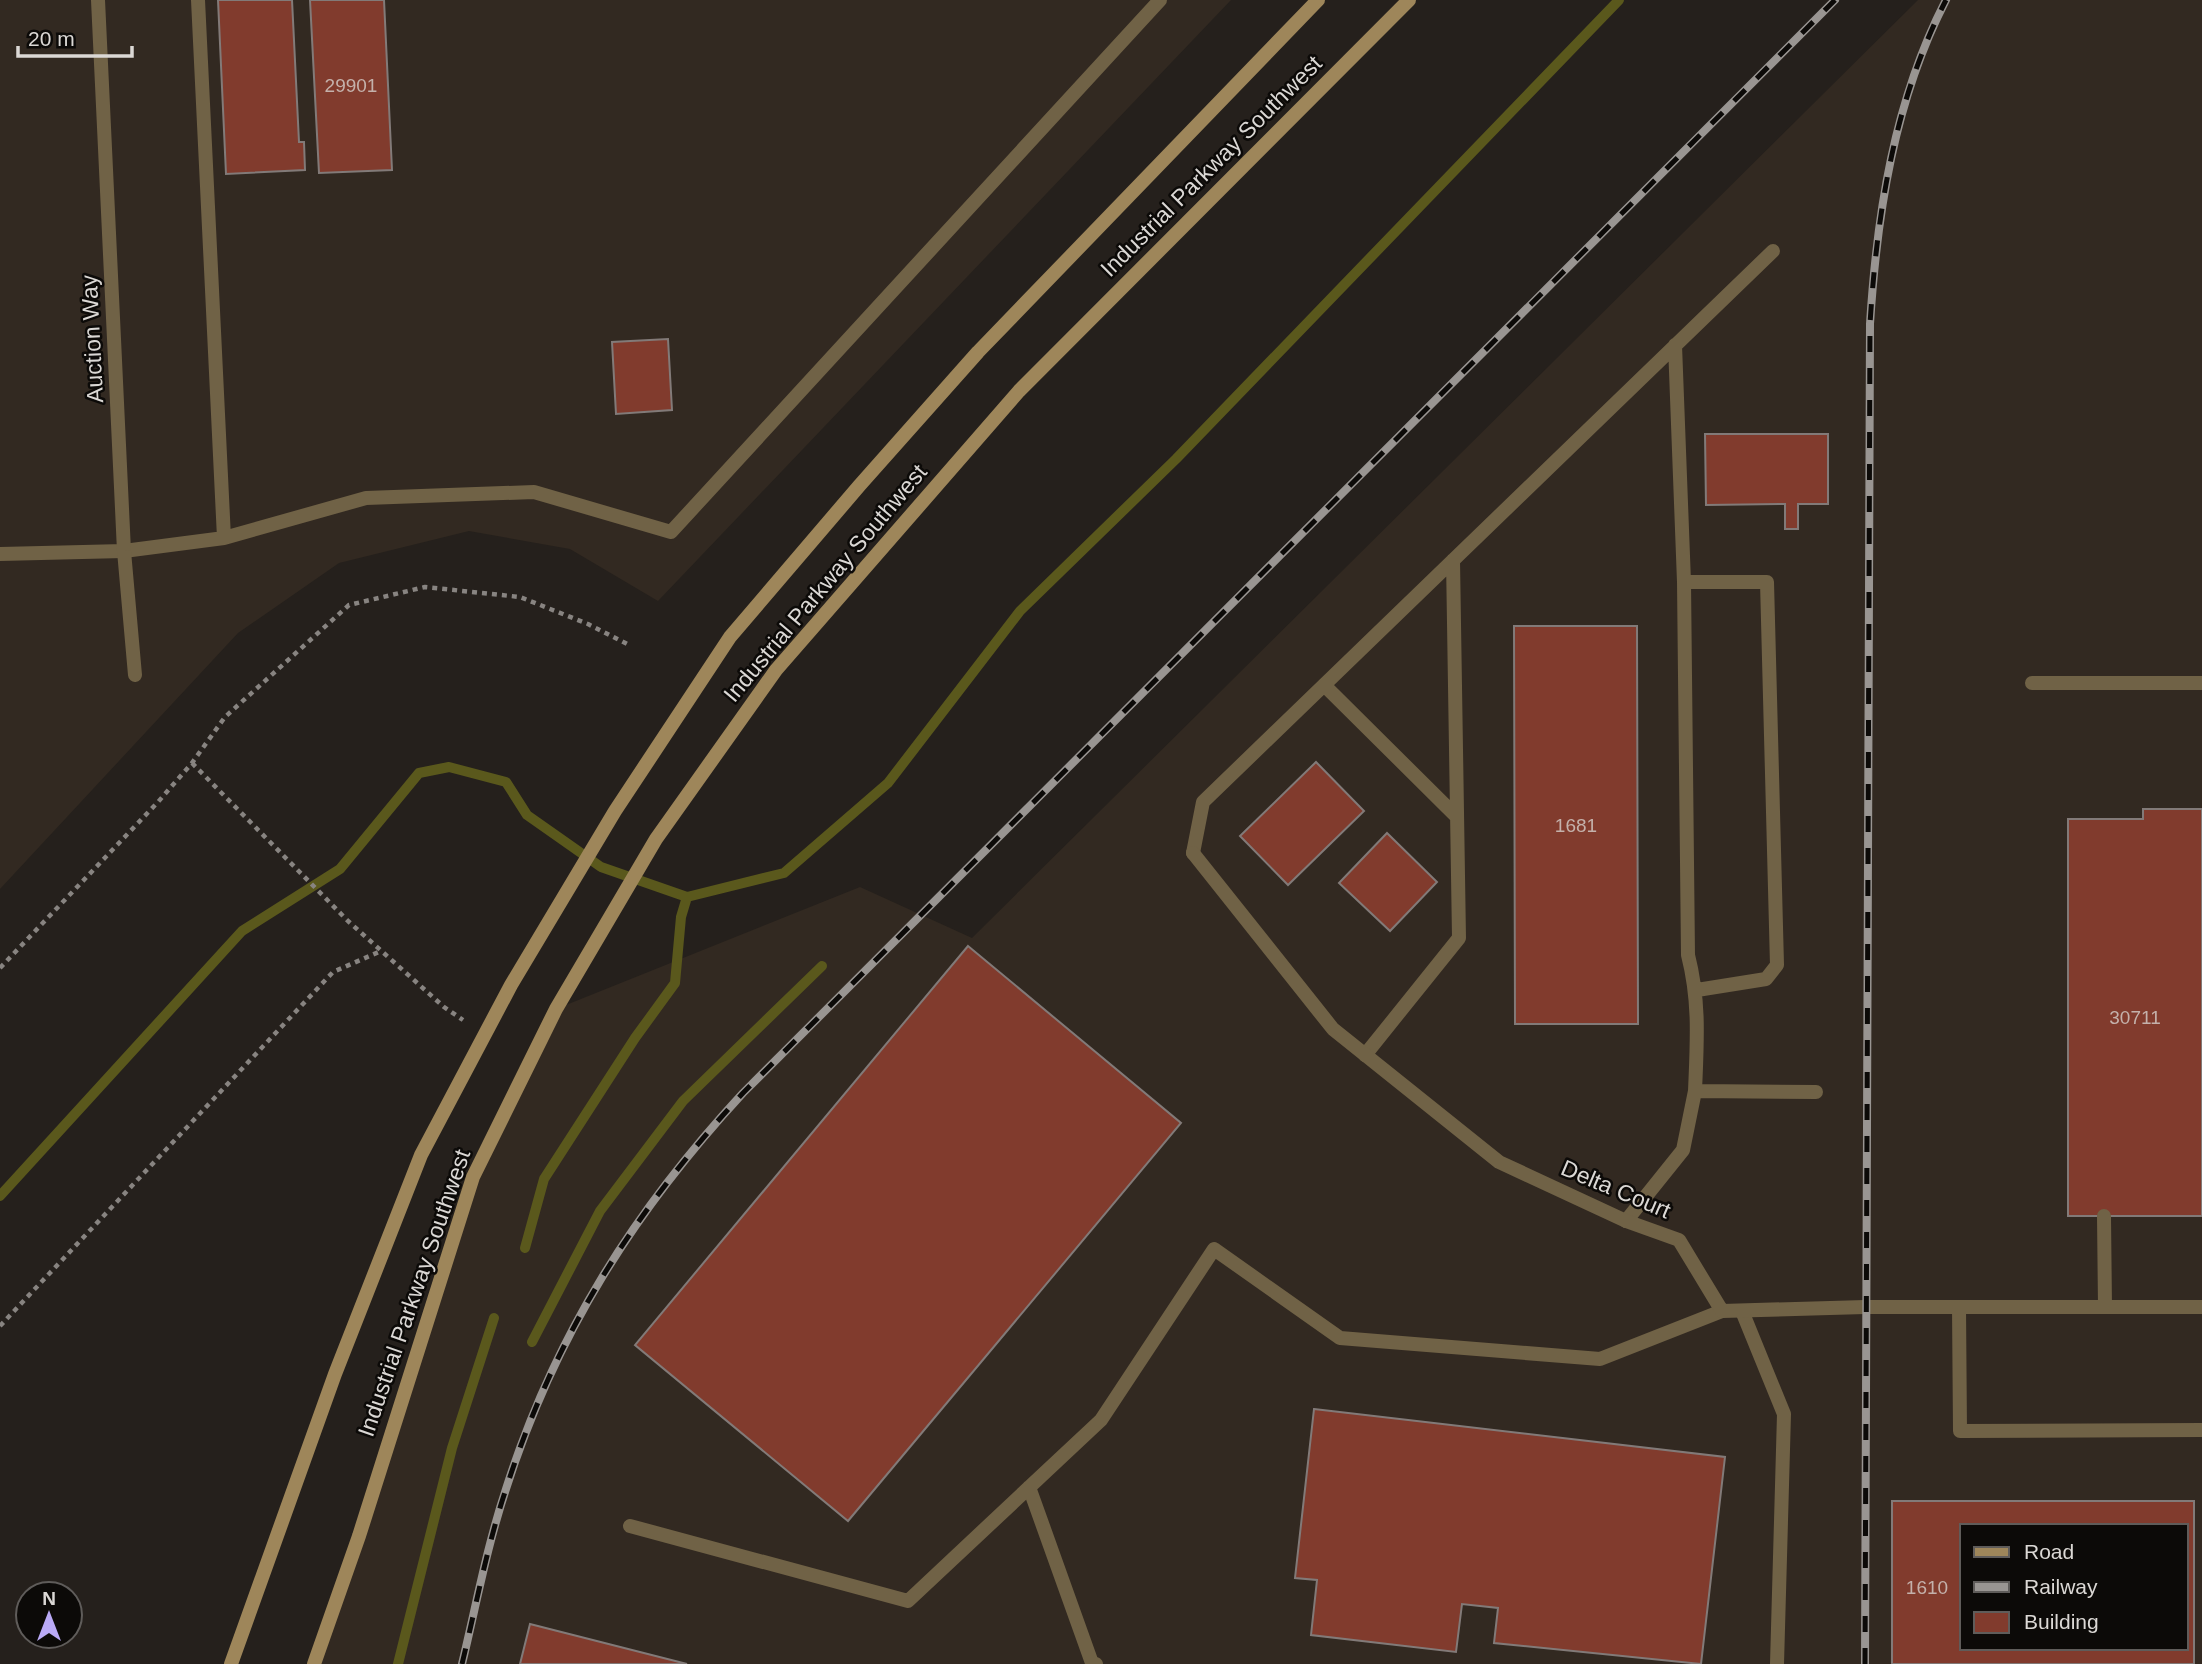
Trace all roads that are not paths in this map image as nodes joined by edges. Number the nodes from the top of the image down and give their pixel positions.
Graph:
1 (98, 0) edge
2 (198, 0) edge
3 (1160, 0) edge
4 (1318, 0) edge
5 (1409, 0) edge
6 (1773, 251) dead end
7 (1675, 345) junction
8 (224, 538) junction
9 (124, 551) junction
10 (0, 554) edge
11 (1453, 559) junction
12 (1684, 582) junction
13 (135, 675) dead end
14 (2032, 683) dead end
15 (2202, 683) edge
16 (1324, 685) junction
17 (1457, 817) junction
18 (1697, 990) junction
19 (1365, 1055) junction
20 (1695, 1091) junction
21 (1816, 1092) dead end
22 (2104, 1216) dead end
23 (1626, 1221) junction
24 (1959, 1307) junction
25 (2105, 1307) junction
26 (2202, 1307) edge
27 (1722, 1311) junction
28 (1742, 1311) junction
29 (2202, 1430) edge
30 (1029, 1487) junction
31 (630, 1526) dead end
32 (231, 1664) edge
33 (314, 1664) edge
34 (1096, 1664) edge
35 (1777, 1664) edge

1 - 9 street, Auction Way
2 - 8 street
3 - 8 street
4 - 32 main road, Industrial Parkway Southwest
5 - 33 main road, Industrial Parkway Southwest
6 - 7 street
7 - 11 street
7 - 12 street
8 - 9 street
9 - 10 street
9 - 13 street, Auction Way
11 - 16 street
11 - 17 street
12 - 18 street
12 - 18 street
14 - 15 street
16 - 17 street
16 - 19 street, Delta Court
17 - 19 street
18 - 20 street
19 - 23 street, Delta Court
20 - 21 street
20 - 23 street
22 - 25 street
23 - 27 street, Delta Court
24 - 25 street
24 - 28 street
24 - 29 street
25 - 26 street
27 - 28 street
27 - 30 street
28 - 35 street
30 - 31 street
30 - 34 street

